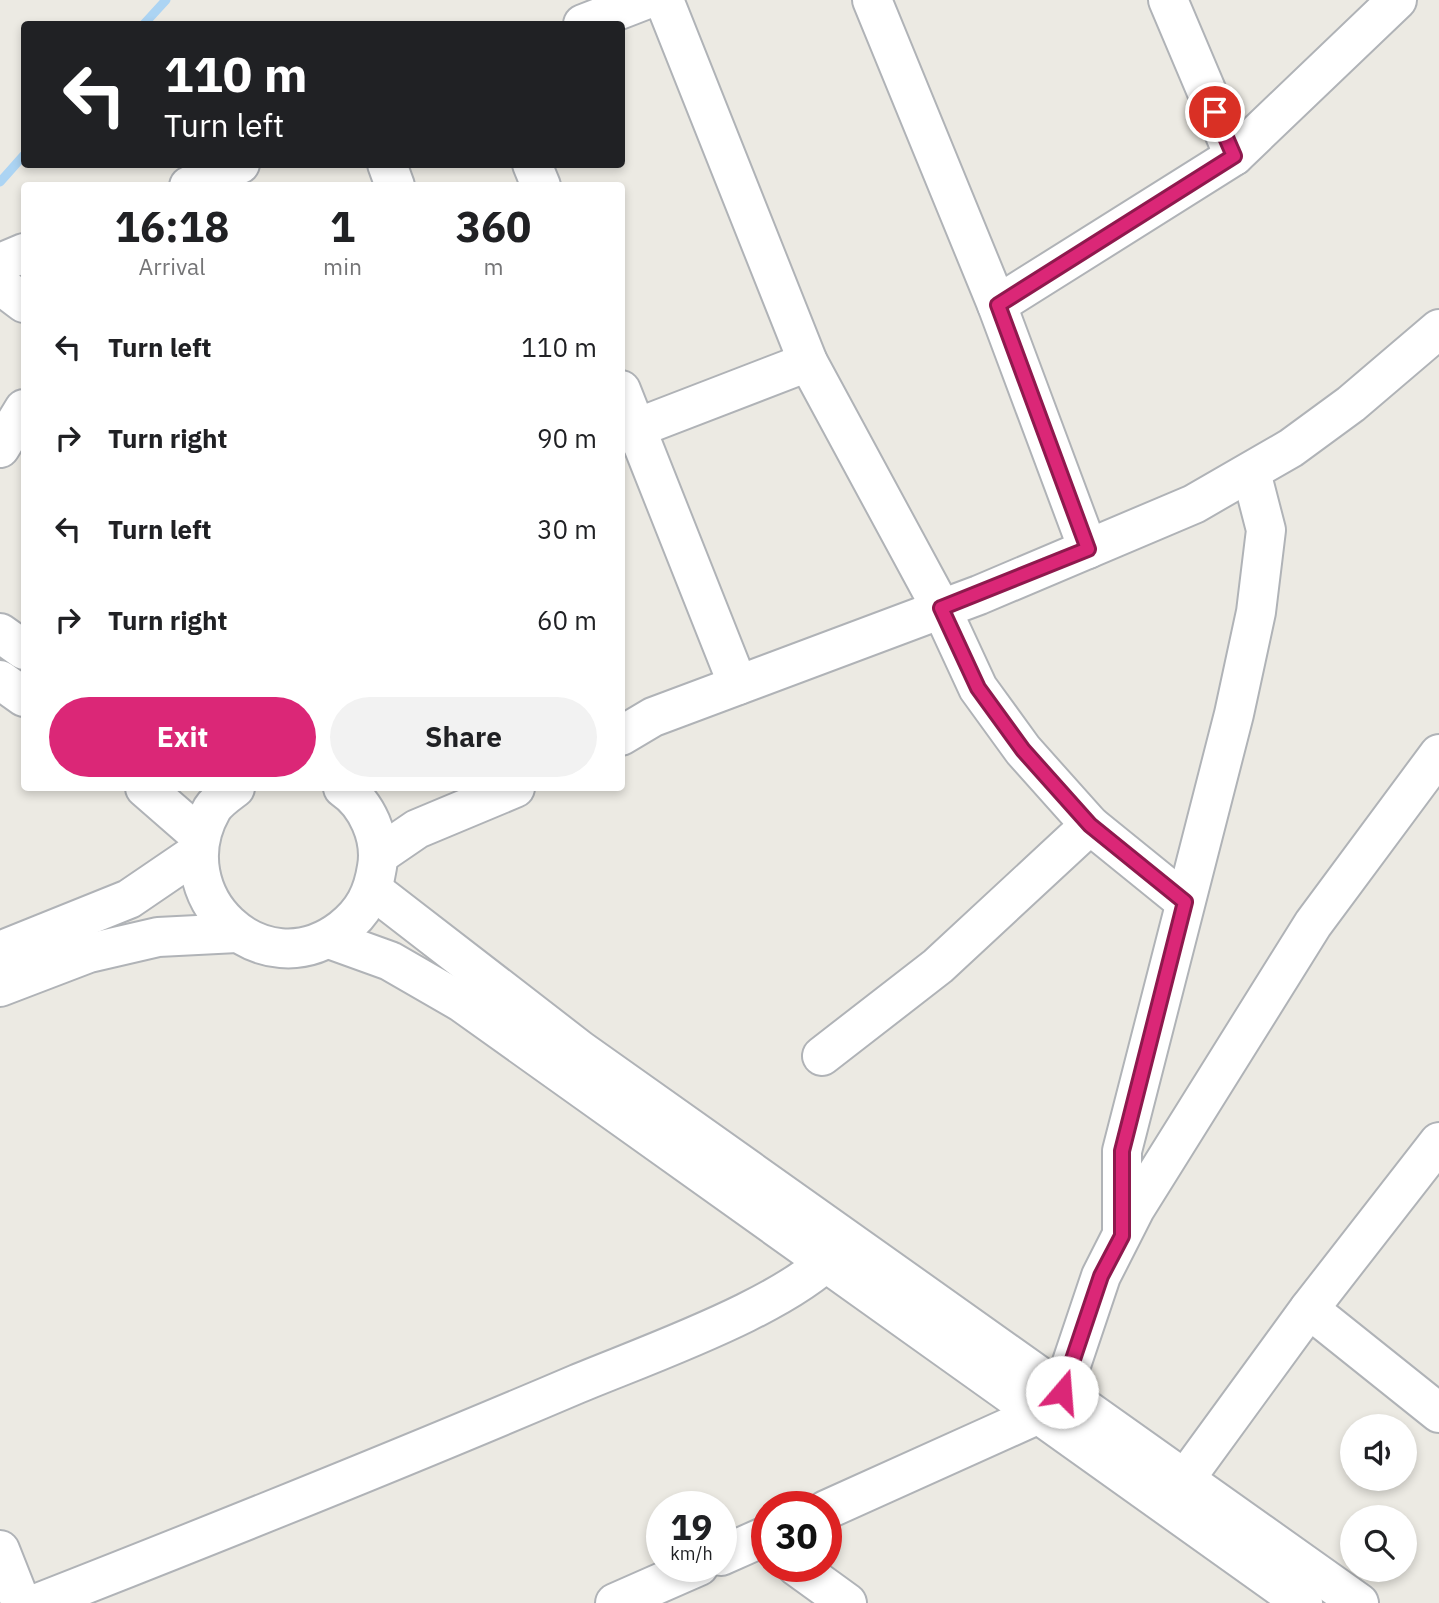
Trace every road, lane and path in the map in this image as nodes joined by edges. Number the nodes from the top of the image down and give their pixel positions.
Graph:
1 (645, 0) edge
2 (664, 0) edge
3 (872, 0) edge
4 (1168, 0) edge
5 (1392, 2) edge
6 (591, 21) edge
7 (1234, 156) junction
8 (231, 168) edge
9 (198, 182) edge
10 (21, 254) edge
11 (0, 263) edge
12 (0, 285) edge
13 (21, 301) edge
14 (998, 305) junction
15 (1439, 329) edge
16 (808, 362) junction
17 (625, 410) edge
18 (21, 414) edge
19 (629, 431) edge
20 (0, 448) edge
21 (1251, 472) junction
22 (1088, 549) junction
23 (941, 608) junction
24 (0, 633) edge
25 (21, 648) edge
26 (0, 680) edge
27 (738, 685) junction
28 (21, 695) edge
29 (632, 725) edge
30 (1439, 754) edge
31 (148, 791) edge
32 (232, 791) edge
33 (348, 791) edge
34 (508, 791) edge
35 (1090, 825) junction
36 (199, 844) junction
37 (376, 872) junction
38 (1185, 902) junction
39 (237, 933) junction
40 (329, 939) junction
41 (0, 951) edge
42 (0, 987) edge
43 (822, 1056) dead end
44 (1439, 1142) edge
45 (1122, 1236) junction
46 (837, 1251) junction
47 (1309, 1309) junction
48 (1051, 1403) junction
49 (1439, 1413) edge
50 (1185, 1479) junction
51 (842, 1502) edge
52 (0, 1550) edge
53 (663, 1582) edge
54 (818, 1582) edge
55 (21, 1603) edge
56 (38, 1603) edge
57 (615, 1603) edge
58 (847, 1603) edge
59 (1303, 1603) edge
60 (1359, 1603) edge

1 - 6 street
2 - 16 street
3 - 14 street
4 - 7 street
5 - 7 street
7 - 14 street
8 - 9 street
10 - 11 street
12 - 13 street
14 - 22 street
15 - 21 street
16 - 19 street
16 - 23 street
17 - 19 street
18 - 20 street
19 - 27 street
21 - 22 street
21 - 38 street
22 - 23 street
23 - 27 street
23 - 35 street
24 - 25 street
26 - 28 street
27 - 29 street
30 - 45 street
31 - 36 street
32 - 36 street
33 - 37 street
34 - 37 street
35 - 38 street
35 - 43 street
36 - 39 street
36 - 41 street
37 - 40 street
37 - 46 street
38 - 45 street
39 - 40 street
39 - 42 street
40 - 46 street
44 - 47 street
45 - 48 street
46 - 48 street
46 - 56 street
47 - 49 street
47 - 50 street
48 - 50 street
48 - 51 street
48 - 59 street
50 - 60 street
52 - 55 street
53 - 57 street
54 - 58 street

